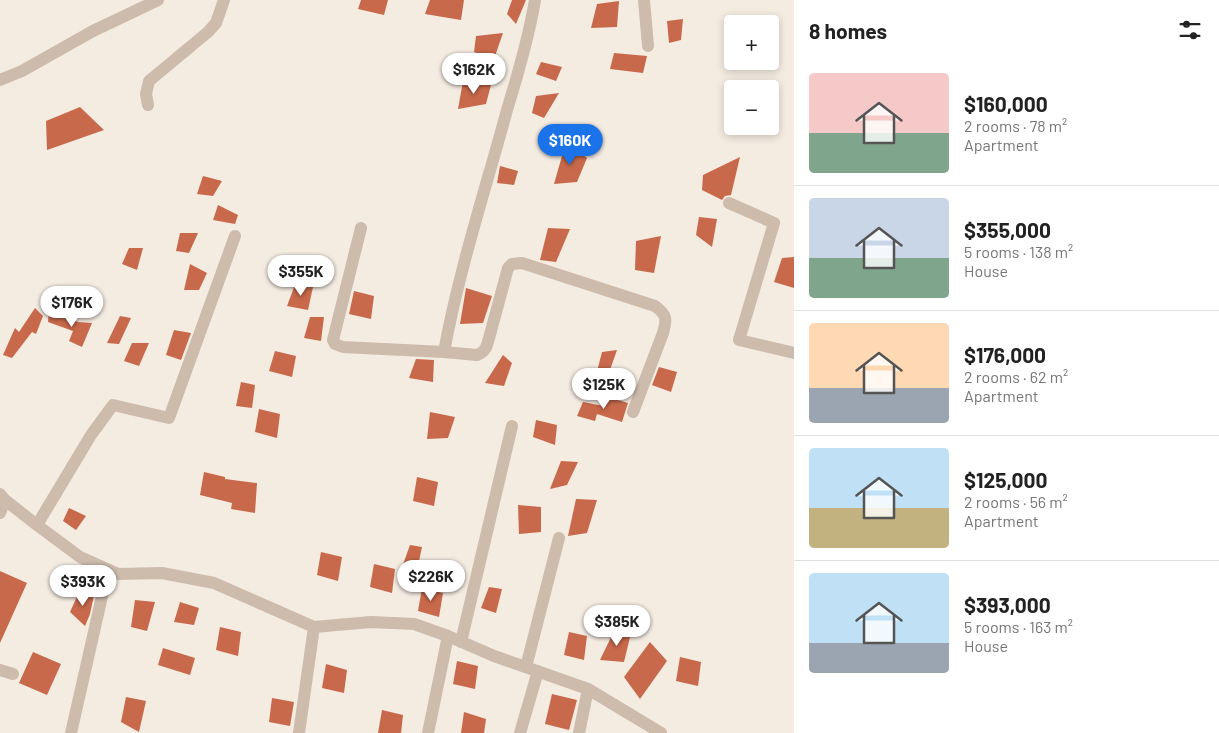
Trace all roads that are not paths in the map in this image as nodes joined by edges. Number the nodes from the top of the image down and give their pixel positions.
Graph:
1 (158, 0) edge
2 (224, 0) edge
3 (535, 0) edge
4 (644, 0) edge
5 (648, 46) dead end
6 (0, 80) edge
7 (148, 105) dead end
8 (728, 203) dead end
9 (361, 228) dead end
10 (235, 236) dead end
11 (444, 352) junction
12 (794, 354) edge
13 (633, 412) dead end
14 (512, 426) dead end
15 (2, 497) edge
16 (0, 513) edge
17 (37, 525) junction
18 (559, 538) dead end
19 (108, 570) junction
20 (314, 627) junction
21 (448, 636) junction
22 (461, 642) junction
23 (532, 669) junction
24 (588, 689) junction
25 (71, 733) edge
26 (299, 733) edge
27 (428, 733) edge
28 (520, 733) edge
29 (579, 733) edge
30 (661, 733) edge

1 - 6 street
2 - 7 street
3 - 11 street
4 - 5 street
8 - 12 street
9 - 11 street
10 - 17 street
11 - 13 street
14 - 22 street
15 - 16 street
15 - 17 street
17 - 19 street
18 - 23 street
19 - 20 street
19 - 25 street
20 - 21 street
20 - 26 street
21 - 22 street
21 - 27 street
22 - 23 street
23 - 24 street
23 - 28 street
24 - 29 street
24 - 30 street

